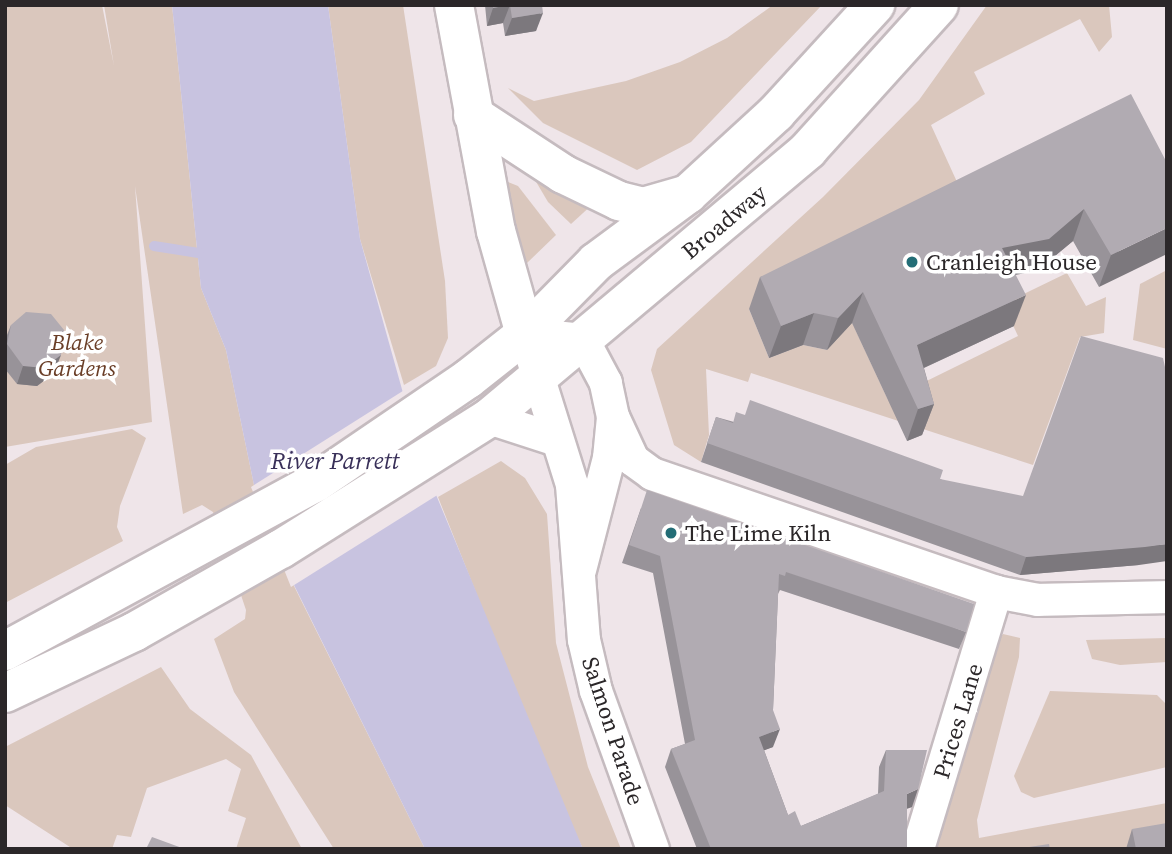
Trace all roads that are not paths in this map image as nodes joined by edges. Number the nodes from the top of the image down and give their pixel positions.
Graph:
1 (454, 5) edge
2 (875, 5) edge
3 (939, 5) edge
4 (473, 115) junction
5 (688, 194) junction
6 (525, 334) junction
7 (583, 340) junction
8 (536, 375) junction
9 (613, 417) junction
10 (489, 418) junction
11 (554, 439) junction
12 (580, 570) junction
13 (996, 592) junction
14 (1167, 597) edge
15 (5, 651) edge
16 (5, 693) edge
17 (653, 849) edge
18 (918, 849) edge

1 - 4 main road, Salmon Parade
2 - 5 main road, Broadway
3 - 7 main road, Broadway
4 - 5 main road
4 - 6 main road, Salmon Parade
5 - 6 main road, Broadway
6 - 7 street
6 - 8 street, Salmon Parade
6 - 15 main road, Broadway
7 - 8 main road, Broadway
7 - 9 street, Salmon Parade
8 - 10 main road, Broadway
8 - 11 street, Salmon Parade
9 - 12 street, Salmon Parade
9 - 13 street
10 - 11 street
10 - 16 main road, Broadway
11 - 12 street, Salmon Parade
12 - 17 street, Salmon Parade
13 - 14 street
13 - 18 street, Prices Lane

